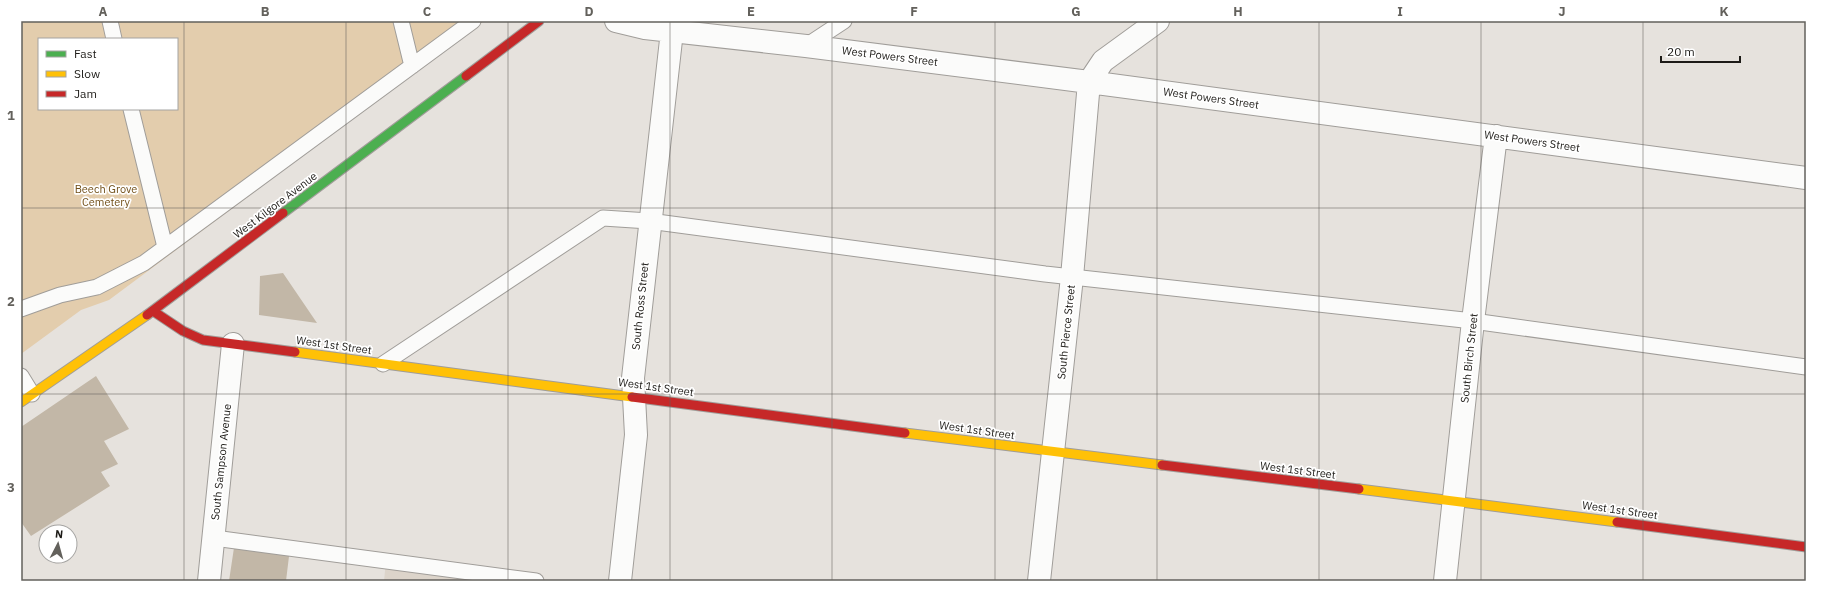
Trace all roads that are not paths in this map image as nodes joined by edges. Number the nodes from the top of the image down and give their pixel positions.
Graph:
1 (110, 21) edge
2 (401, 21) edge
3 (473, 21) edge
4 (539, 21) edge
5 (616, 21) edge
6 (844, 21) edge
7 (1158, 21) edge
8 (672, 31) junction
9 (114, 38) edge
10 (806, 46) junction
11 (412, 66) junction
12 (1089, 82) junction
13 (131, 110) edge
14 (1496, 136) junction
15 (1806, 178) edge
16 (649, 221) junction
17 (165, 247) junction
18 (1072, 277) junction
19 (21, 309) edge
20 (153, 311) junction
21 (1473, 321) junction
22 (233, 344) junction
23 (383, 364) junction
24 (1806, 367) edge
25 (21, 376) edge
26 (634, 396) junction
27 (27, 398) edge
28 (1053, 452) junction
29 (1454, 501) junction
30 (214, 538) junction
31 (1806, 547) edge
32 (209, 581) edge
33 (536, 581) edge
34 (620, 581) edge
35 (1039, 581) edge
36 (1445, 581) edge

1 - 9 lane
2 - 11 lane
3 - 11 lane
4 - 20 street, West Kilgore Avenue
5 - 8 street, West Powers Street
6 - 10 lane
7 - 12 street
8 - 10 street, West Powers Street
8 - 16 street, South Ross Street
10 - 12 street, West Powers Street
11 - 17 lane
12 - 14 street, West Powers Street
12 - 18 street, South Pierce Street
13 - 17 lane
14 - 15 street, West Powers Street
14 - 21 street, South Birch Street
16 - 18 lane
16 - 23 lane
16 - 26 street, South Ross Street
17 - 19 lane
18 - 21 lane
18 - 28 street, South Pierce Street
20 - 22 street, West 1st Street
20 - 27 street, West Kilgore Avenue
21 - 24 lane
21 - 29 street, South Birch Street
22 - 23 street, West 1st Street
22 - 30 street, South Sampson Avenue
23 - 26 street, West 1st Street
25 - 27 lane
26 - 28 street, West 1st Street
26 - 34 street, South Ross Street
28 - 29 street, West 1st Street
28 - 35 street, South Pierce Street
29 - 31 street, West 1st Street
29 - 36 street, South Birch Street
30 - 32 street, South Sampson Avenue
30 - 33 lane

